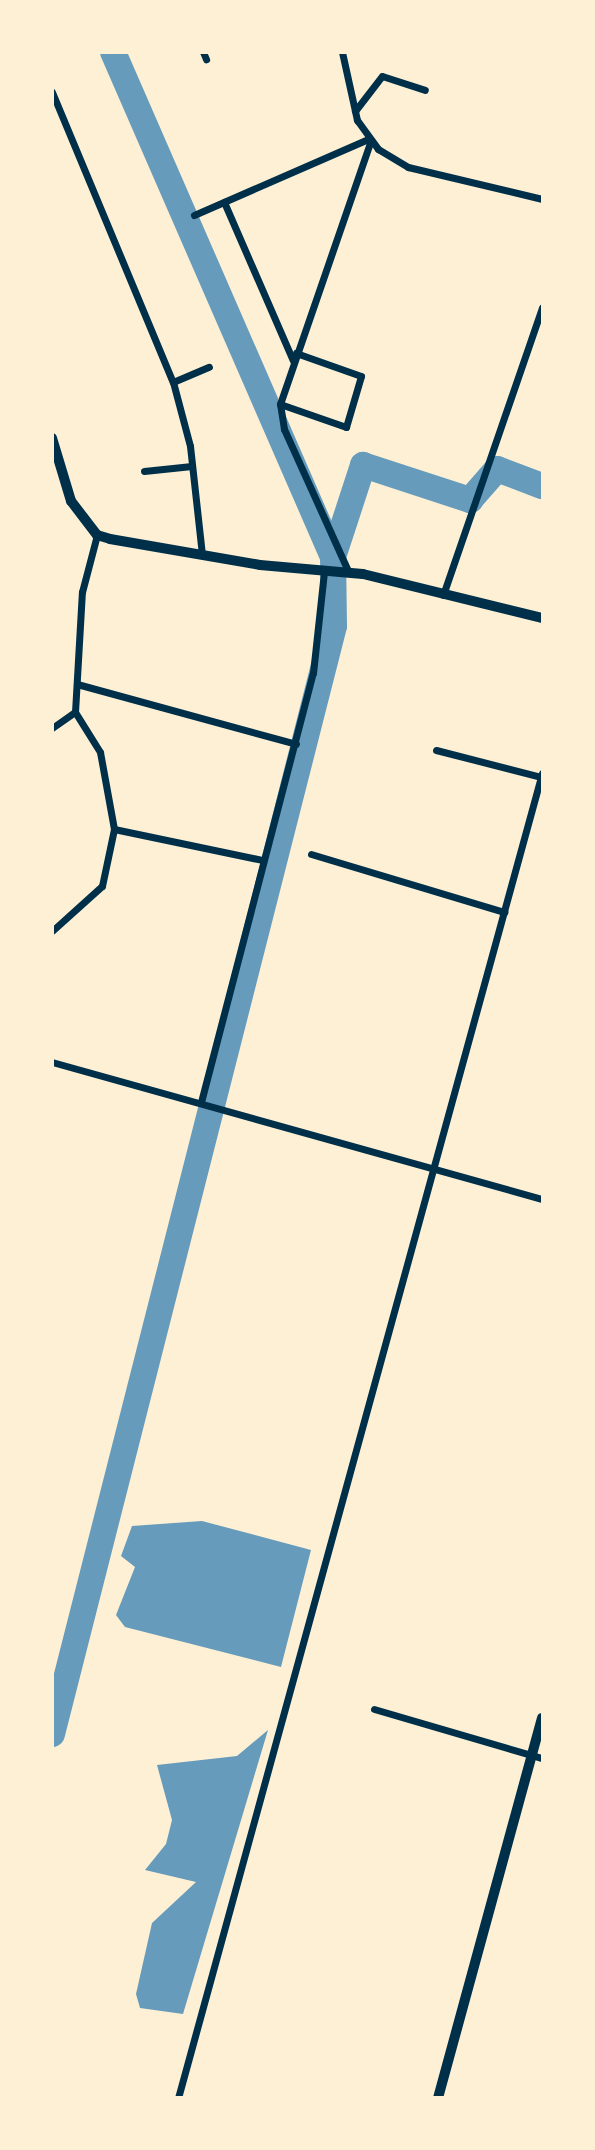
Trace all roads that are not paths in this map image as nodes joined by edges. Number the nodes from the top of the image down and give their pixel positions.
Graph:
1 (342, 52) edge
2 (425, 90) dead end
3 (52, 92) edge
4 (355, 111) junction
5 (369, 141) junction
6 (542, 199) edge
7 (224, 202) junction
8 (194, 215) dead end
9 (542, 308) edge
10 (295, 357) junction
11 (209, 367) dead end
12 (173, 383) junction
13 (281, 404) junction
14 (52, 438) edge
15 (192, 466) junction
16 (144, 471) dead end
17 (97, 534) junction
18 (202, 555) junction
19 (326, 572) junction
20 (346, 573) junction
21 (443, 595) junction
22 (542, 618) edge
23 (77, 684) junction
24 (75, 712) junction
25 (52, 728) edge
26 (296, 744) junction
27 (436, 750) dead end
28 (542, 775) edge
29 (114, 829) junction
30 (311, 854) dead end
31 (262, 860) junction
32 (504, 912) junction
33 (52, 930) edge
34 (52, 1062) edge
35 (203, 1102) junction
36 (434, 1169) junction
37 (542, 1199) edge
38 (374, 1709) dead end
39 (542, 1718) edge
40 (537, 1756) edge
41 (178, 2098) edge
42 (438, 2098) edge

1 - 4 street
2 - 4 street
3 - 12 street
4 - 5 street
5 - 6 street
5 - 7 street
5 - 10 street
7 - 8 street
7 - 10 street
9 - 21 street
10 - 13 street
10 - 13 street
11 - 12 street
12 - 15 street
13 - 20 street
14 - 17 street
15 - 16 street
15 - 18 street
17 - 18 street
17 - 23 street
18 - 19 street
19 - 20 street
19 - 26 street
20 - 21 street
21 - 22 street
23 - 24 street
23 - 26 street
24 - 25 street
24 - 29 street
26 - 31 street
27 - 28 street
28 - 32 street
29 - 31 street
29 - 33 street
30 - 32 street
31 - 35 street
32 - 36 street
34 - 35 street
35 - 36 street
36 - 37 street
36 - 41 street
38 - 40 street
39 - 40 street
40 - 42 street

